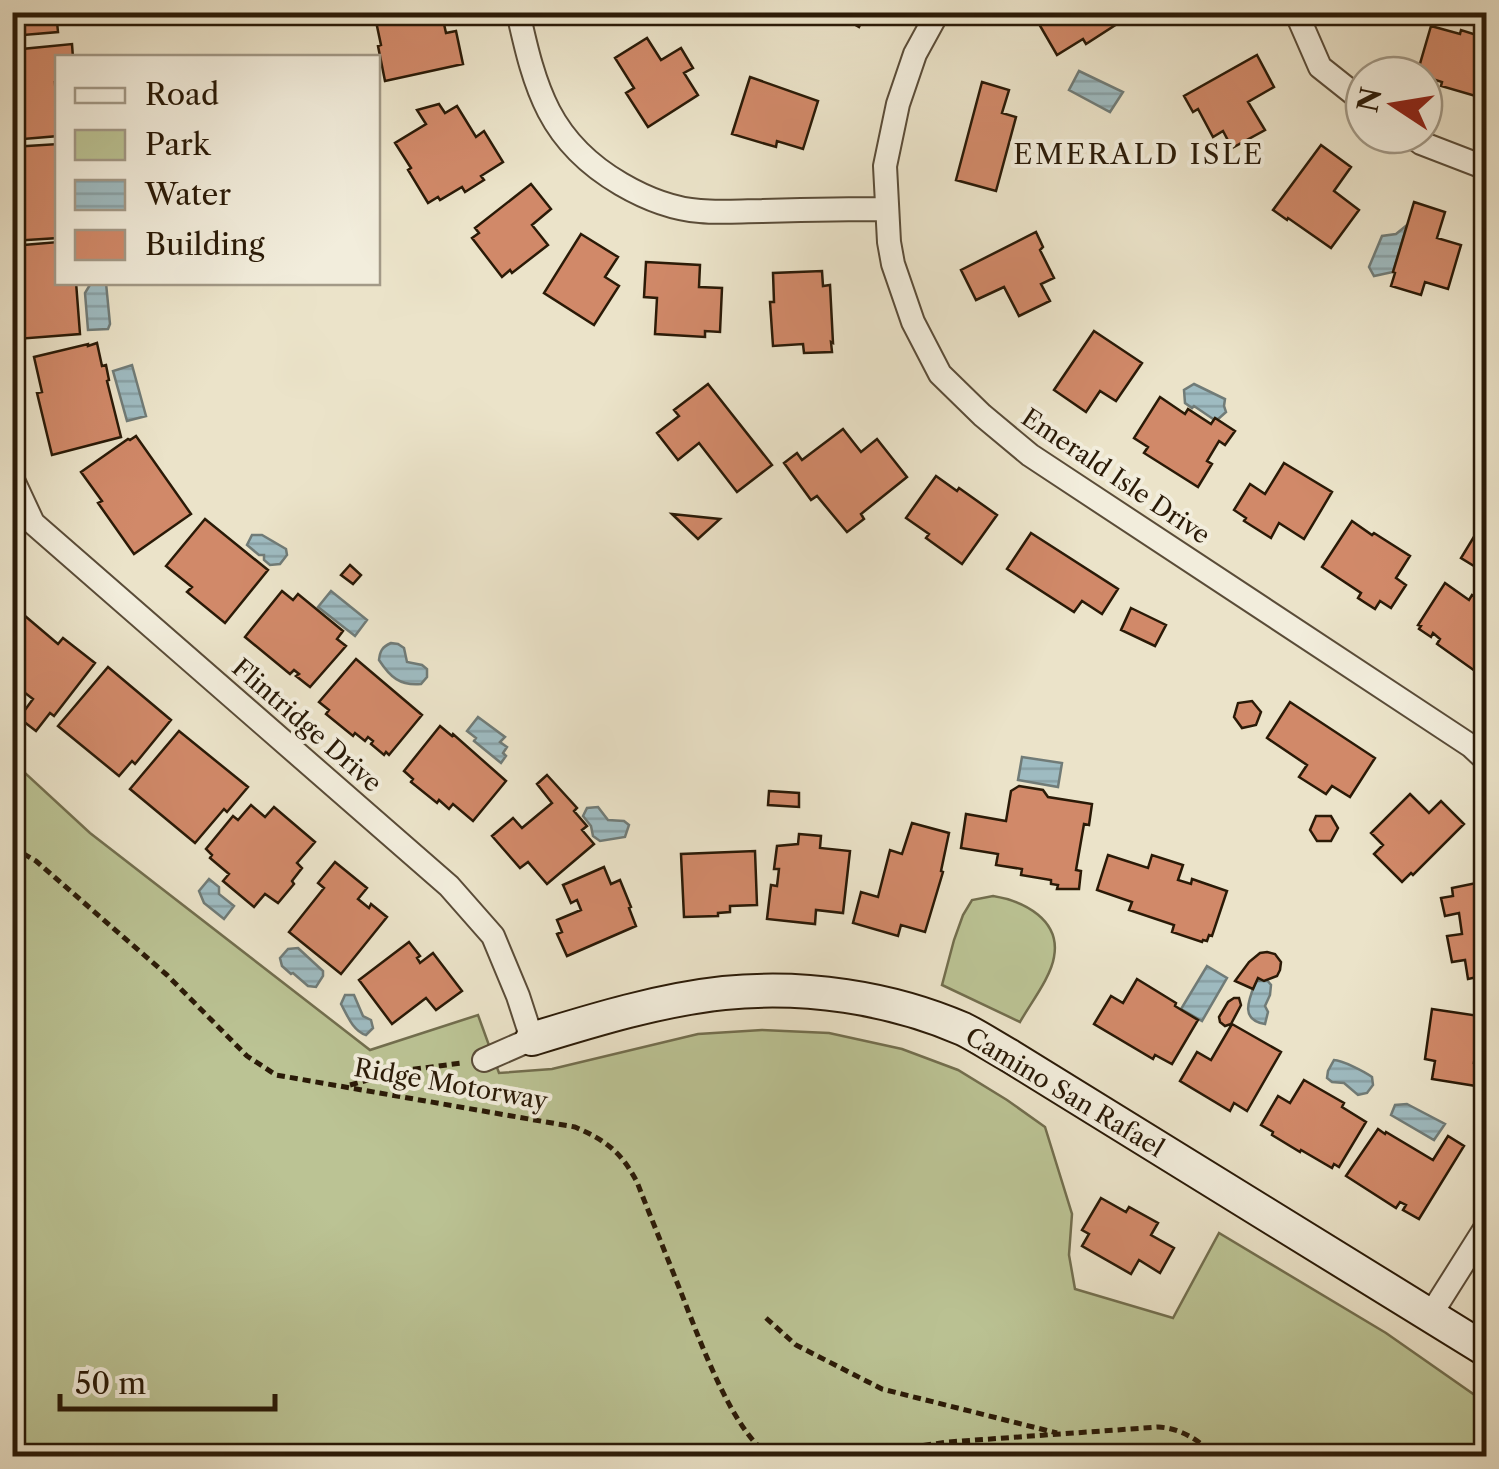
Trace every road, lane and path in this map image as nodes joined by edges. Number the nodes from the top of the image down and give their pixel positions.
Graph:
1 (518, 12) edge
2 (938, 12) edge
3 (1296, 12) edge
4 (1344, 86) edge
5 (1444, 151) edge
6 (1486, 168) edge
7 (886, 210) junction
8 (12, 478) edge
9 (1486, 760) edge
10 (12, 847) edge
11 (532, 1039) junction
12 (484, 1060) joint
13 (348, 1085) junction
14 (1486, 1227) edge
15 (1431, 1314) junction
16 (766, 1318) dead end
17 (1486, 1350) edge
18 (1064, 1435) junction
19 (771, 1456) edge
20 (846, 1456) edge
21 (1215, 1456) edge

1 - 7 street
2 - 7 street, Emerald Isle Drive
3 - 4 street
5 - 6 street
7 - 9 street, Emerald Isle Drive
8 - 11 street, Flintridge Drive
10 - 13 path, Ridge Motorway
11 - 12 street, Camino San Rafael
11 - 15 street, Camino San Rafael
12 - 13 path
13 - 19 path, Ridge Motorway
14 - 15 street
15 - 17 street, Camino San Rafael
16 - 18 path
18 - 20 path
18 - 21 path

